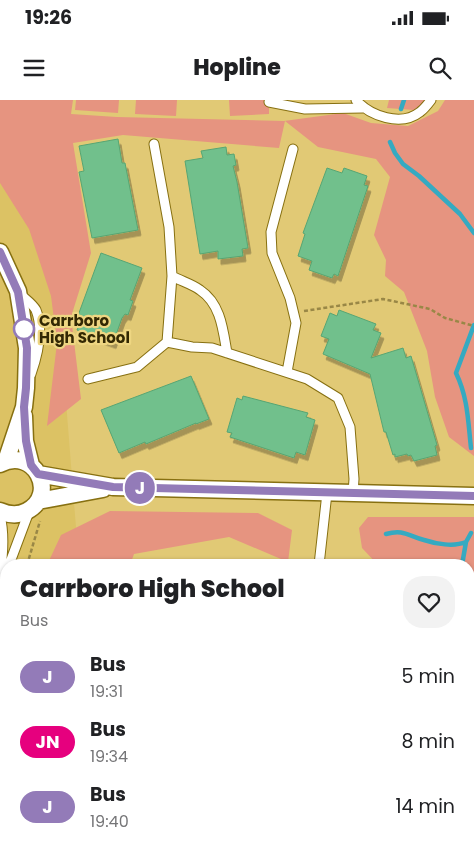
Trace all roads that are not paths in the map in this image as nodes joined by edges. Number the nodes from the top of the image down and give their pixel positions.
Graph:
1 (356, 100) edge
2 (431, 100) edge
3 (269, 102) dead end
4 (363, 108) junction
5 (154, 144) dead end
6 (293, 149) dead end
7 (0, 252) edge
8 (172, 276) junction
9 (167, 342) junction
10 (227, 353) junction
11 (287, 372) junction
12 (88, 379) dead end
13 (24, 407) junction
14 (3, 462) edge
15 (34, 470) junction
16 (113, 487) junction
17 (327, 493) junction
18 (353, 494) junction
19 (474, 496) edge
20 (37, 508) junction
21 (0, 511) edge
22 (0, 516) edge
23 (1, 559) edge
24 (12, 559) edge
25 (320, 559) edge

1 - 4 lane
2 - 4 lane
3 - 4 lane
5 - 8 lane
6 - 11 lane
7 - 13 street
8 - 9 lane
8 - 10 lane
9 - 10 lane
9 - 12 lane
10 - 11 lane
11 - 18 lane
13 - 14 street
13 - 15 street
14 - 15 street
15 - 16 street
15 - 20 street
16 - 17 street
16 - 20 street
17 - 18 street
17 - 25 lane
18 - 19 street
20 - 21 street
20 - 24 lane
22 - 23 lane

